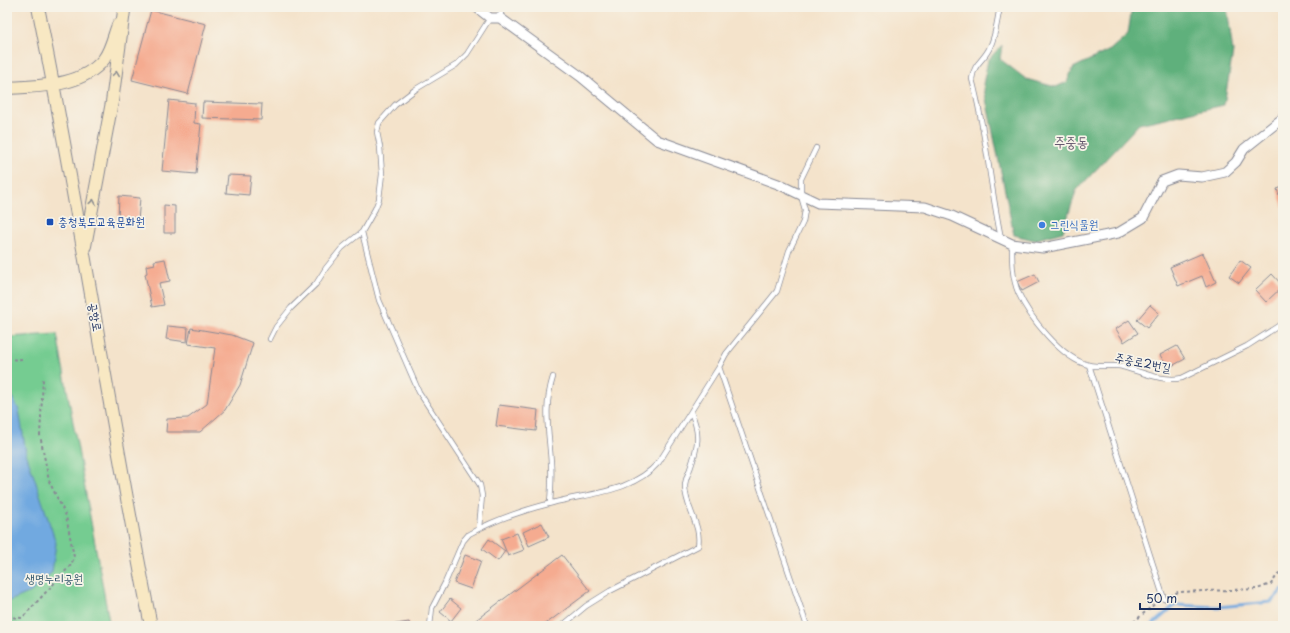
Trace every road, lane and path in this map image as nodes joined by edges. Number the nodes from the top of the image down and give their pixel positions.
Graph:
1 (38, 7) edge
2 (476, 7) edge
3 (502, 7) edge
4 (1000, 7) edge
5 (124, 9) edge
6 (490, 18) junction
7 (500, 18) junction
8 (54, 85) junction
9 (7, 88) edge
10 (1283, 118) edge
11 (816, 148) dead end
12 (801, 196) junction
13 (362, 232) junction
14 (1001, 238) junction
15 (1012, 244) junction
16 (84, 254) junction
17 (1283, 322) edge
18 (270, 339) dead end
19 (22, 359) dead end
20 (7, 360) edge
21 (1089, 366) junction
22 (719, 368) junction
23 (553, 377) dead end
24 (43, 379) dead end
25 (691, 412) junction
26 (550, 503) junction
27 (479, 528) junction
28 (1283, 567) edge
29 (1164, 599) junction
30 (7, 617) edge
31 (151, 626) edge
32 (430, 626) edge
33 (562, 626) edge
34 (807, 626) edge
35 (1129, 626) edge

1 - 8 main road, 공항로
2 - 6 street
3 - 7 lane
4 - 14 lane
5 - 8 main road
16 -> 5 main road
6 - 7 street
6 - 13 lane
7 - 12 street
8 - 9 main road
8 - 16 main road, 공항로
10 - 15 street
11 - 12 lane
12 - 14 street
12 - 22 lane
13 - 18 lane
13 - 27 lane
14 - 15 street
15 - 21 lane, 주중로2번길
16 - 31 main road, 공항로
17 - 21 lane, 주중로2번길
19 - 20 path
21 - 29 lane
22 - 25 lane
22 - 34 lane
23 - 26 lane
24 - 30 path
25 - 26 lane
25 - 33 lane
26 - 27 lane
27 - 32 lane
28 - 29 path
29 - 35 path

